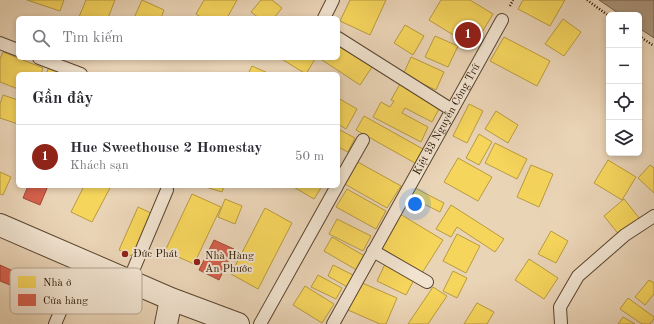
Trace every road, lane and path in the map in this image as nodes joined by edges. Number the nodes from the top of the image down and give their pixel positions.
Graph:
1 (333, 0) edge
2 (586, 0) edge
3 (606, 14) edge
4 (325, 16) edge
5 (502, 20) dead end
6 (642, 38) edge
7 (340, 39) edge
8 (0, 43) edge
9 (654, 46) edge
10 (16, 49) edge
11 (44, 60) edge
12 (75, 72) edge
13 (452, 110) junction
14 (363, 140) dead end
15 (340, 181) edge
16 (336, 188) edge
17 (167, 190) dead end
18 (654, 216) edge
19 (0, 225) edge
20 (373, 251) junction
21 (82, 261) junction
22 (79, 268) edge
23 (99, 268) edge
24 (134, 268) edge
25 (427, 282) dead end
26 (142, 286) edge
27 (170, 299) junction
28 (59, 314) edge
29 (55, 324) edge
30 (166, 324) edge
31 (238, 324) edge
32 (260, 324) edge
33 (333, 324) edge
34 (561, 324) edge

1 - 4 lane
2 - 3 path
5 - 13 lane, Kiệt 33 Nguyễn Công Trứ
6 - 9 path
7 - 13 lane
8 - 10 lane
11 - 12 lane
13 - 20 lane, Kiệt 33 Nguyễn Công Trứ
14 - 15 lane
16 - 32 lane
17 - 24 lane
18 - 34 lane
19 - 21 street
20 - 25 lane
20 - 33 lane, Kiệt 33 Nguyễn Công Trứ
21 - 22 lane
21 - 23 street
26 - 27 street
27 - 30 street
27 - 31 street
28 - 29 lane

